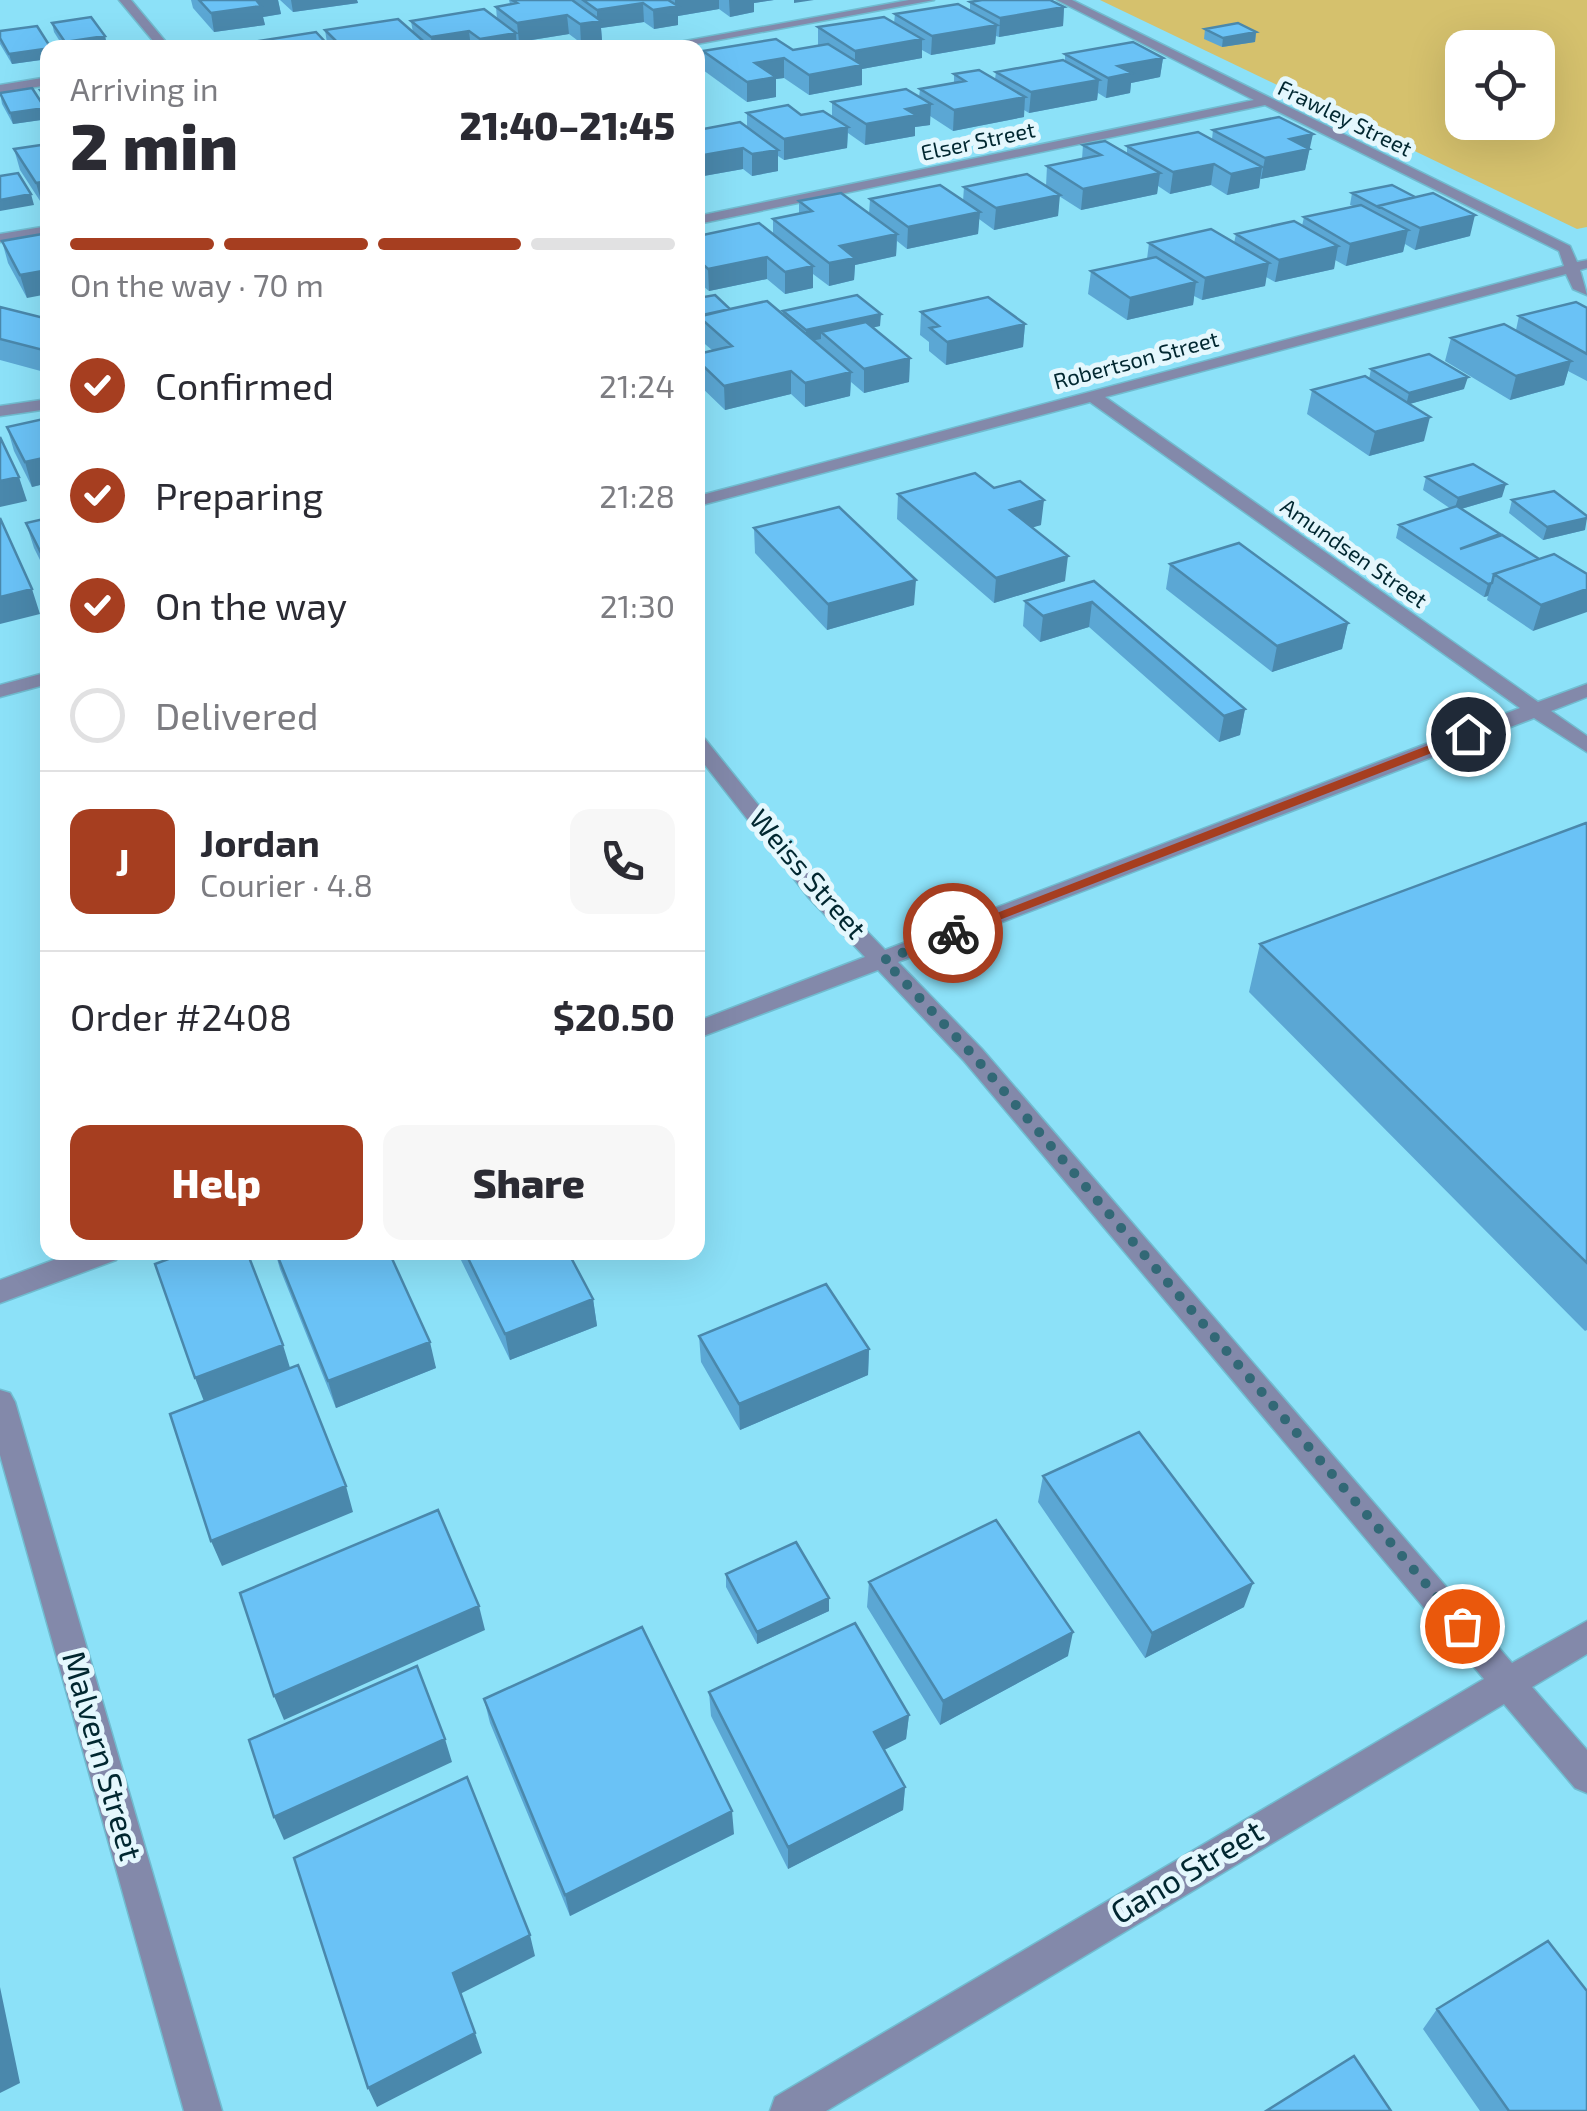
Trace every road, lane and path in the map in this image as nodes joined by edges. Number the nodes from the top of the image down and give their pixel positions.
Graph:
1 (124, 0) edge
2 (928, 0) edge
3 (1063, 0) edge
4 (159, 40) edge
5 (698, 40) edge
6 (40, 82) edge
7 (0, 89) edge
8 (1266, 101) junction
9 (705, 219) edge
10 (40, 231) edge
11 (0, 238) edge
12 (1580, 266) edge
13 (1587, 291) edge
14 (1094, 397) junction
15 (40, 405) edge
16 (0, 412) edge
17 (705, 499) edge
18 (40, 680) edge
19 (1587, 690) edge
20 (0, 691) edge
21 (1534, 708) junction
22 (1587, 746) edge
23 (705, 752) edge
24 (884, 960) junction
25 (705, 1027) edge
26 (85, 1260) edge
27 (0, 1292) edge
28 (0, 1402) edge
29 (1587, 1636) edge
30 (1510, 1680) junction
31 (1587, 1776) edge
32 (203, 2111) edge
33 (789, 2111) edge

1 - 4 street
2 - 5 street
3 - 8 street, Frawley Street
6 - 7 street
8 - 9 street, Elser Street
8 - 12 street, Frawley Street
10 - 11 street
12 - 13 street, Frawley Street
12 - 14 street, Robertson Street
14 - 17 street, Robertson Street
14 - 21 street, Amundsen Street
15 - 16 street
18 - 20 street
19 - 21 street
21 - 22 street, Amundsen Street
21 - 24 street
23 - 24 street, Weiss Street
24 - 25 street
24 - 30 street, Weiss Street
26 - 27 street
28 - 32 street, Malvern Street
29 - 30 street, Gano Street
30 - 31 street, Weiss Street
30 - 33 street, Gano Street

